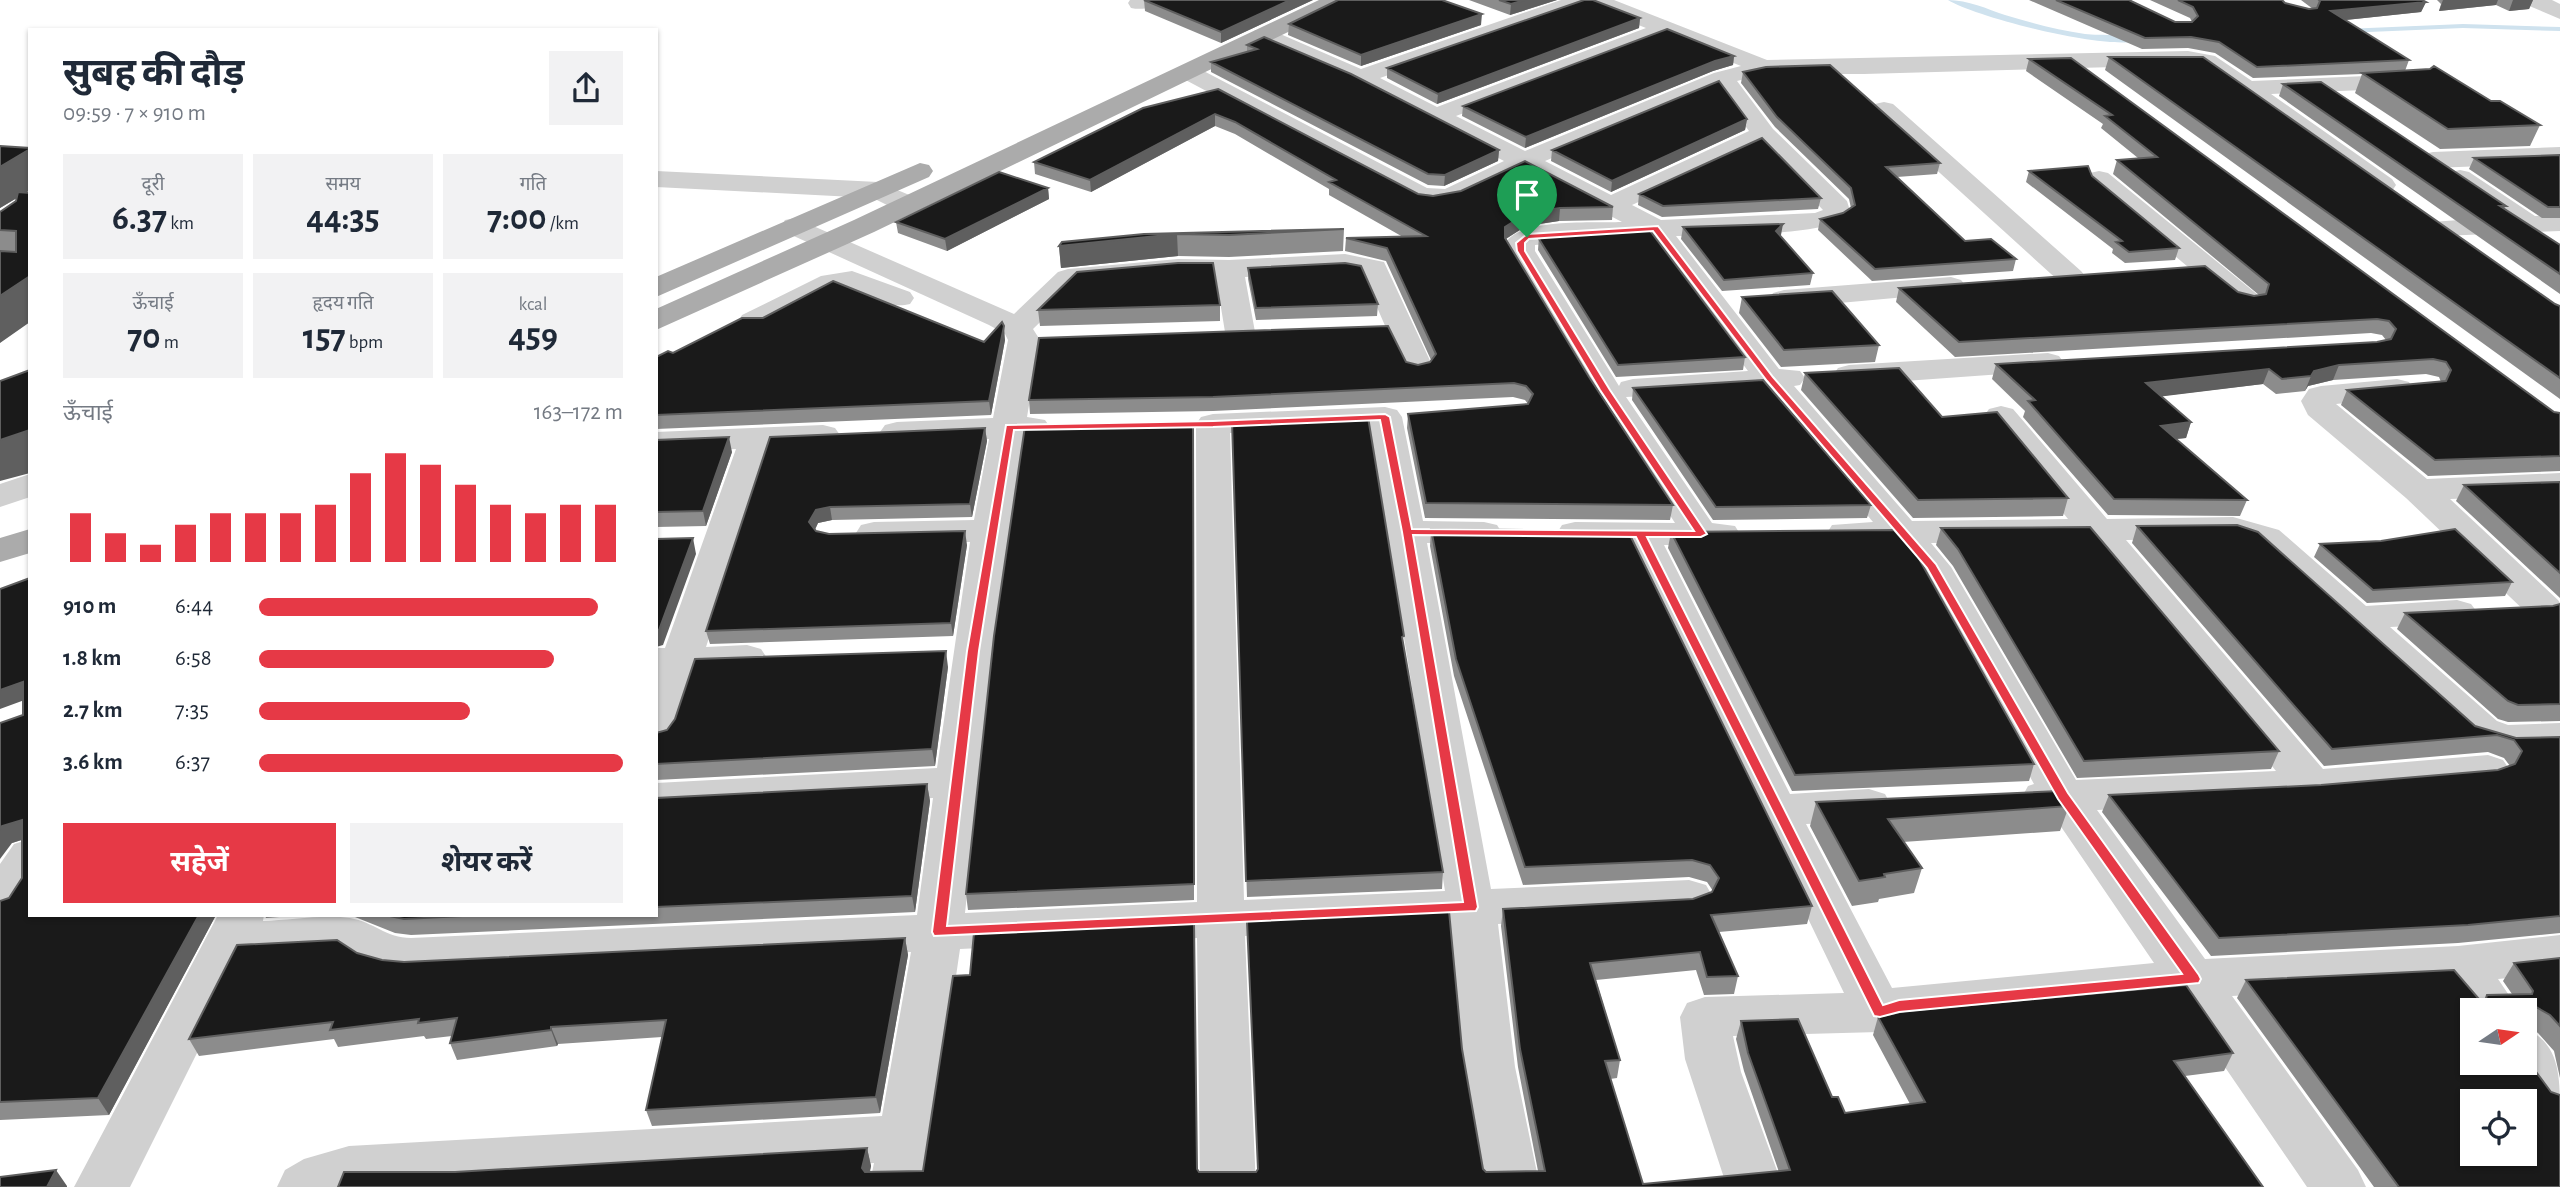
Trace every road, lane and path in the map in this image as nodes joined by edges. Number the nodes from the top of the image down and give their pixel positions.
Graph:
1 (1282, 0) edge
2 (1336, 0) edge
3 (1582, 0) edge
4 (1595, 0) edge
5 (2535, 0) edge
6 (1476, 12) edge
7 (2560, 12) edge
8 (1510, 25) junction
9 (1666, 28) junction
10 (1264, 35) junction
11 (2074, 62) junction
12 (1764, 66) junction
13 (1188, 72) junction
14 (1360, 76) junction
15 (1722, 78) junction
16 (2414, 81) edge
17 (2322, 85) junction
18 (2107, 86) edge
19 (2247, 88) junction
20 (1055, 107) dead end
21 (2355, 107) edge
22 (1884, 109) edge
23 (1437, 115) junction
24 (1764, 134) junction
25 (2411, 145) edge
26 (2560, 155) edge
27 (1526, 160) junction
28 (2433, 160) junction
29 (942, 161) dead end
30 (2099, 178) edge
31 (658, 179) edge
32 (878, 190) junction
33 (909, 205) junction
34 (1611, 205) junction
35 (2422, 213) junction
36 (2560, 223) edge
37 (2529, 224) junction
38 (1655, 228) junction
39 (813, 234) junction
40 (2474, 251) edge
41 (1229, 269) junction
42 (2208, 269) junction
43 (2167, 271) edge
44 (2030, 280) edge
45 (1975, 284) edge
46 (658, 287) edge
47 (2247, 301) edge
48 (1735, 302) junction
49 (658, 320) edge
50 (753, 322) edge
51 (1240, 332) edge
52 (1028, 341) junction
53 (2071, 362) edge
54 (1417, 367) edge
55 (1770, 379) junction
56 (2426, 387) edge
57 (1605, 390) junction
58 (2001, 416) edge
59 (1064, 426) edge
60 (1009, 427) junction
61 (757, 438) junction
62 (658, 442) edge
63 (2560, 484) edge
64 (28, 486) edge
65 (2420, 490) junction
66 (0, 496) edge
67 (2096, 530) junction
68 (990, 531) junction
69 (1407, 532) junction
70 (1810, 533) edge
71 (1905, 533) junction
72 (845, 534) edge
73 (1640, 534) junction
74 (1701, 534) junction
75 (1756, 534) edge
76 (683, 540) edge
77 (722, 540) junction
78 (28, 541) edge
79 (0, 551) edge
80 (2555, 612) edge
81 (2375, 616) dead end
82 (973, 651) junction
83 (931, 652) edge
84 (778, 657) edge
85 (669, 661) edge
86 (658, 723) edge
87 (2560, 737) edge
88 (2488, 771) edge
89 (957, 782) junction
90 (2312, 785) junction
91 (2063, 796) junction
92 (658, 798) edge
93 (2008, 799) edge
94 (1913, 803) edge
95 (1776, 810) junction
96 (28, 859) edge
97 (1689, 897) edge
98 (0, 901) edge
99 (1471, 907) junction
100 (1220, 918) junction
101 (235, 928) edge
102 (939, 932) junction
103 (2560, 954) edge
104 (2458, 965) junction
105 (2193, 979) junction
106 (2484, 998) edge
107 (1880, 1012) junction
108 (2538, 1065) edge
109 (2560, 1093) edge
110 (901, 1162) edge
111 (617, 1171) edge
112 (102, 1187) edge
113 (305, 1187) edge
114 (1228, 1187) edge
115 (1512, 1187) edge
116 (1755, 1187) edge
117 (2338, 1187) edge

1 - 20 main road
2 - 10 main road
3 - 8 street
4 - 9 street
5 - 7 street
6 - 8 street
8 - 14 street
9 - 12 street
9 - 23 street
10 - 13 main road
10 - 14 street
11 - 12 street
11 - 18 street
11 - 19 street
12 - 15 street
13 - 27 street
13 - 33 main road
14 - 23 street
15 - 24 street
15 - 27 street
16 - 17 street
17 - 19 street
17 - 21 street
19 - 35 street
22 - 44 street
23 - 27 street
24 - 34 street
24 - 38 street
25 - 28 street
26 - 28 street
27 - 34 street
28 - 37 street
29 - 32 main road
30 - 42 street
31 - 32 street
32 - 33 street
32 - 39 main road
33 - 39 main road
34 - 38 street
35 - 37 street
35 - 40 street
36 - 37 street
38 - 48 street
38 - 57 street
39 - 46 main road
39 - 49 main road
39 - 52 street
41 - 51 street
41 - 52 street
41 - 54 street
42 - 43 street
42 - 47 street
45 - 48 street
48 - 55 street
50 - 52 street
52 - 60 street
53 - 55 street
55 - 57 street
55 - 71 street
56 - 65 street
57 - 74 street
58 - 67 street
59 - 60 street
60 - 61 street
60 - 68 street
61 - 62 street
61 - 77 street
63 - 65 street
64 - 66 street
65 - 80 street
67 - 71 street
67 - 87 street
67 - 90 street
68 - 72 street
68 - 82 street
69 - 73 street
69 - 99 street
69 - 100 street
70 - 71 street
71 - 91 street
73 - 74 street
73 - 95 street
74 - 75 street
76 - 77 street
77 - 85 street
78 - 79 main road
80 - 81 street
82 - 83 street
82 - 89 street
84 - 85 street
85 - 86 street
88 - 90 street
89 - 92 street
89 - 102 street
90 - 91 street
91 - 93 street
91 - 105 street
94 - 95 street
95 - 107 street
96 - 98 street
97 - 99 street
99 - 100 street
99 - 115 street
100 - 102 street
100 - 114 street
101 - 102 street
101 - 112 street
102 - 110 street
103 - 104 street
104 - 105 street
104 - 106 street
105 - 107 street
105 - 117 street
107 - 116 street
108 - 109 street
110 - 111 street
111 - 113 street

